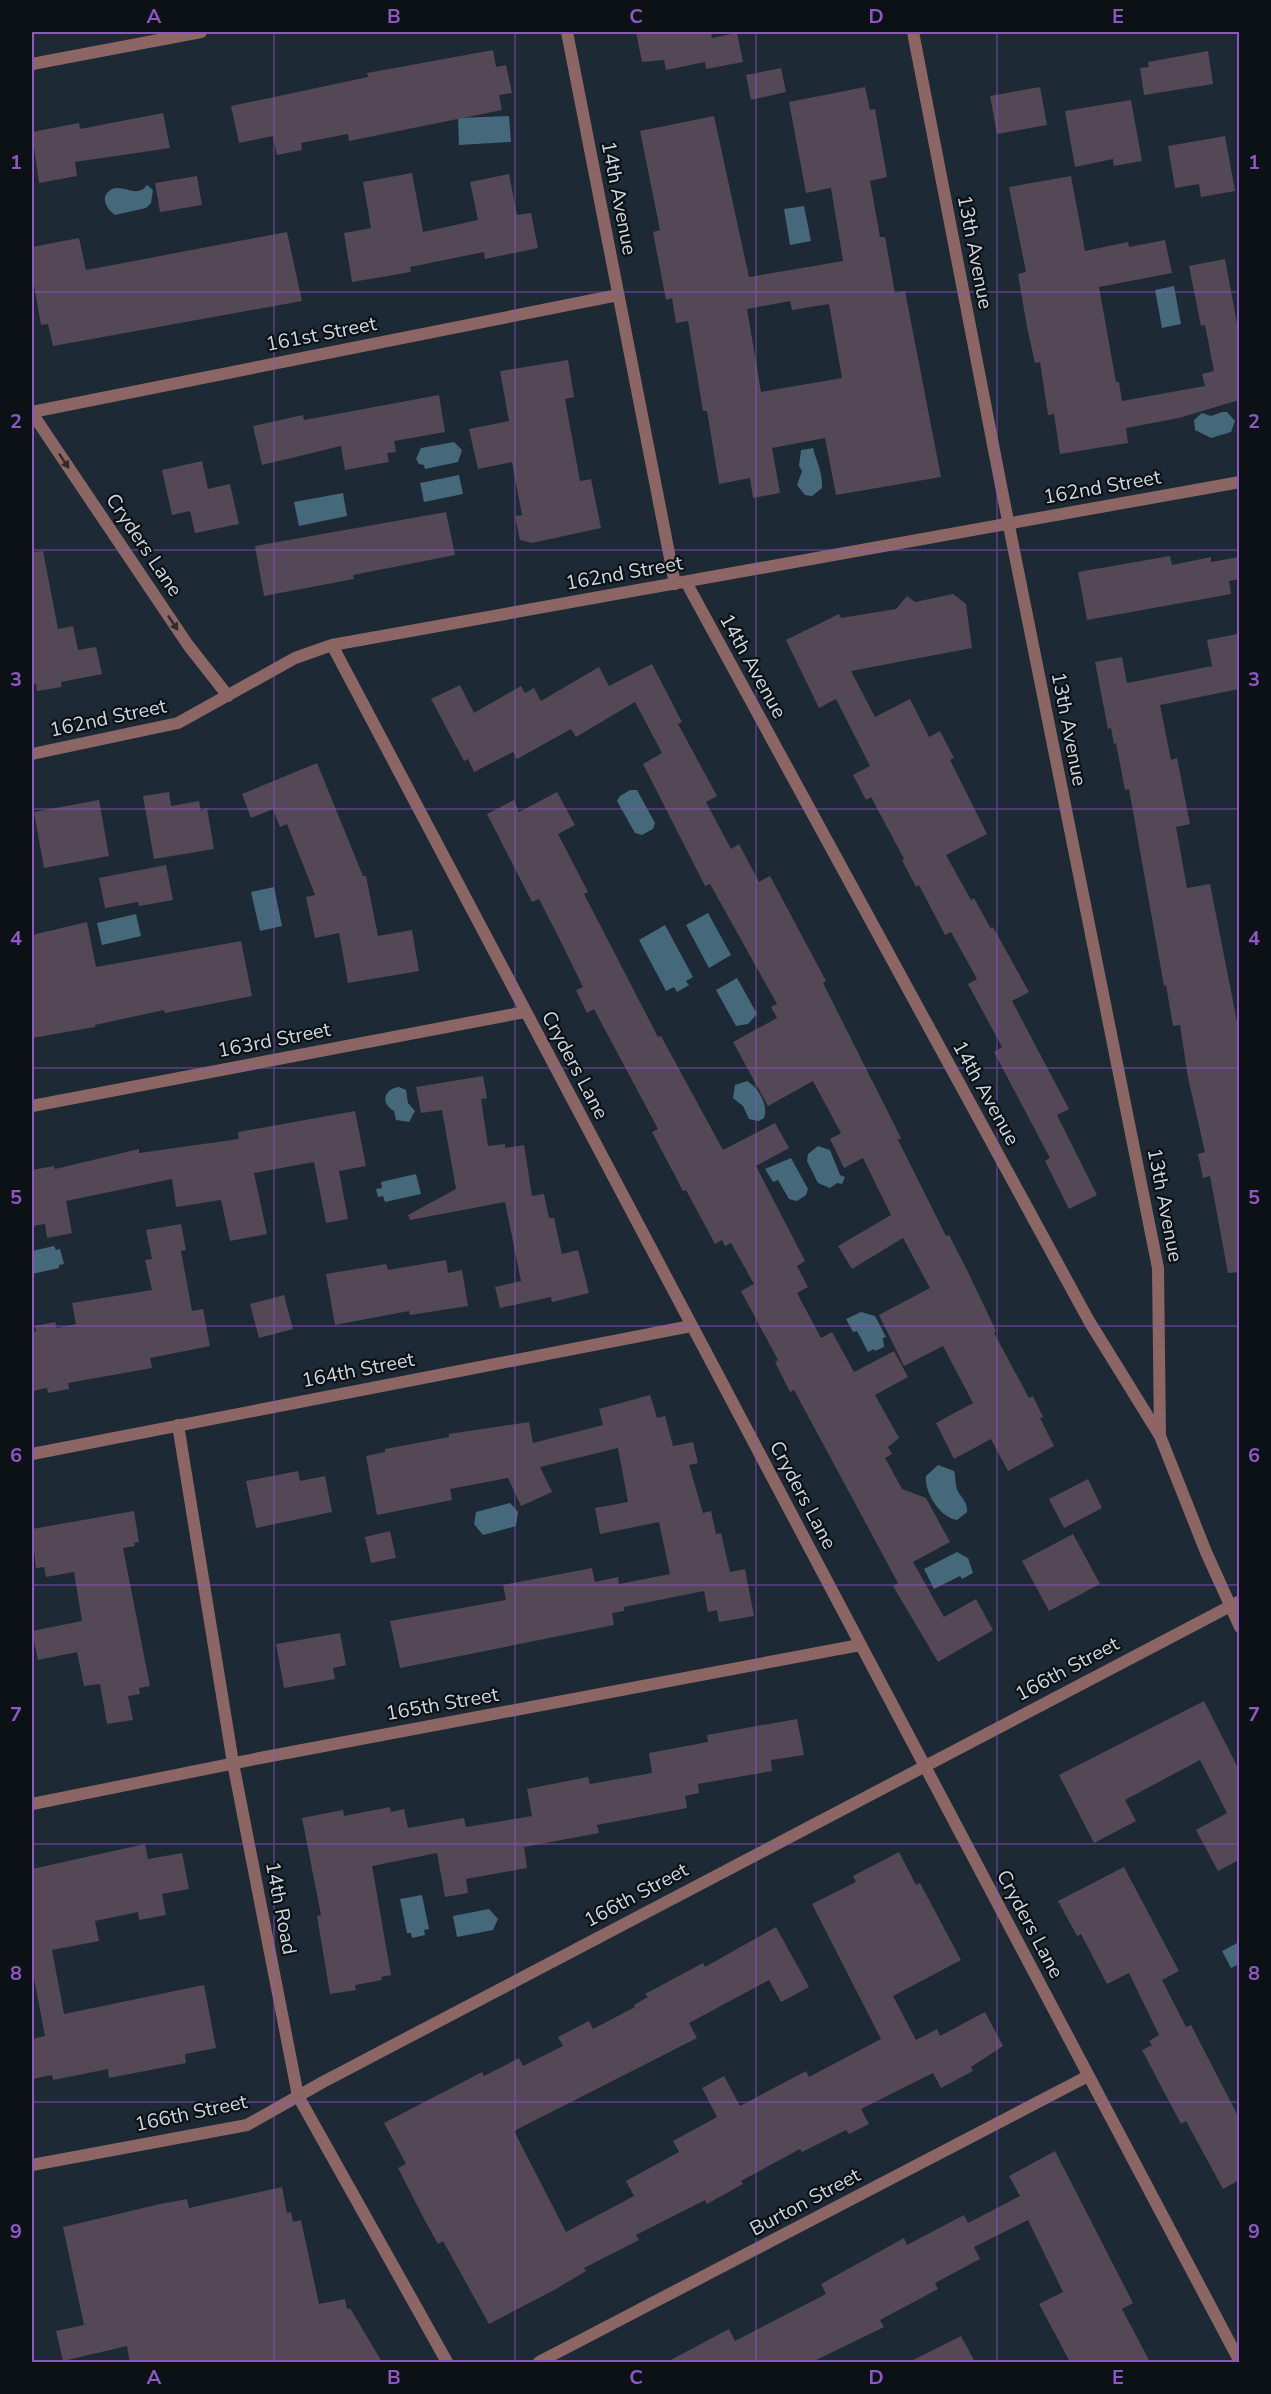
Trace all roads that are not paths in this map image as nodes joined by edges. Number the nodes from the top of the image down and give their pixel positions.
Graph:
1 (201, 32) edge
2 (567, 32) edge
3 (913, 32) edge
4 (32, 64) edge
5 (618, 295) junction
6 (32, 412) edge
7 (1239, 482) edge
8 (1008, 524) junction
9 (680, 583) junction
10 (332, 645) junction
11 (228, 696) junction
12 (32, 754) edge
13 (525, 1012) junction
14 (32, 1106) edge
15 (691, 1326) junction
16 (178, 1425) junction
17 (1160, 1436) junction
18 (32, 1454) edge
19 (1234, 1603) edge
20 (1239, 1627) edge
21 (860, 1645) junction
22 (232, 1763) junction
23 (925, 1767) junction
24 (32, 1804) edge
25 (1088, 2076) junction
26 (298, 2096) junction
27 (32, 2165) edge
28 (447, 2362) edge
29 (539, 2362) edge
30 (1239, 2362) edge

1 - 4 street
2 - 5 street, 14th Avenue
3 - 8 street, 13th Avenue
5 - 6 street, 161st Street
5 - 9 street, 14th Avenue
6 -> 11 street, Cryders Lane
7 - 8 street, 162nd Street
8 - 9 street, 162nd Street
8 - 17 street, 13th Avenue
9 - 10 street, 162nd Street
9 - 17 street, 14th Avenue
10 - 11 street, 162nd Street
10 - 13 street, Cryders Lane
11 - 12 street, 162nd Street
13 - 14 street, 163rd Street
13 - 15 street, Cryders Lane
15 - 16 street, 164th Street
15 - 21 street, Cryders Lane
16 - 18 street, 164th Street
16 - 22 street, 14th Road
17 - 19 street, 14th Avenue
19 - 20 street, 14th Avenue
19 - 23 street, 166th Street
21 - 22 street, 165th Street
21 - 23 street, Cryders Lane
22 - 24 street, 165th Street
22 - 26 street, 14th Road
23 - 25 street, Cryders Lane
23 - 26 street, 166th Street
25 - 29 street, Burton Street
25 - 30 street, Cryders Lane
26 - 27 street, 166th Street
26 - 28 street, 14th Road

